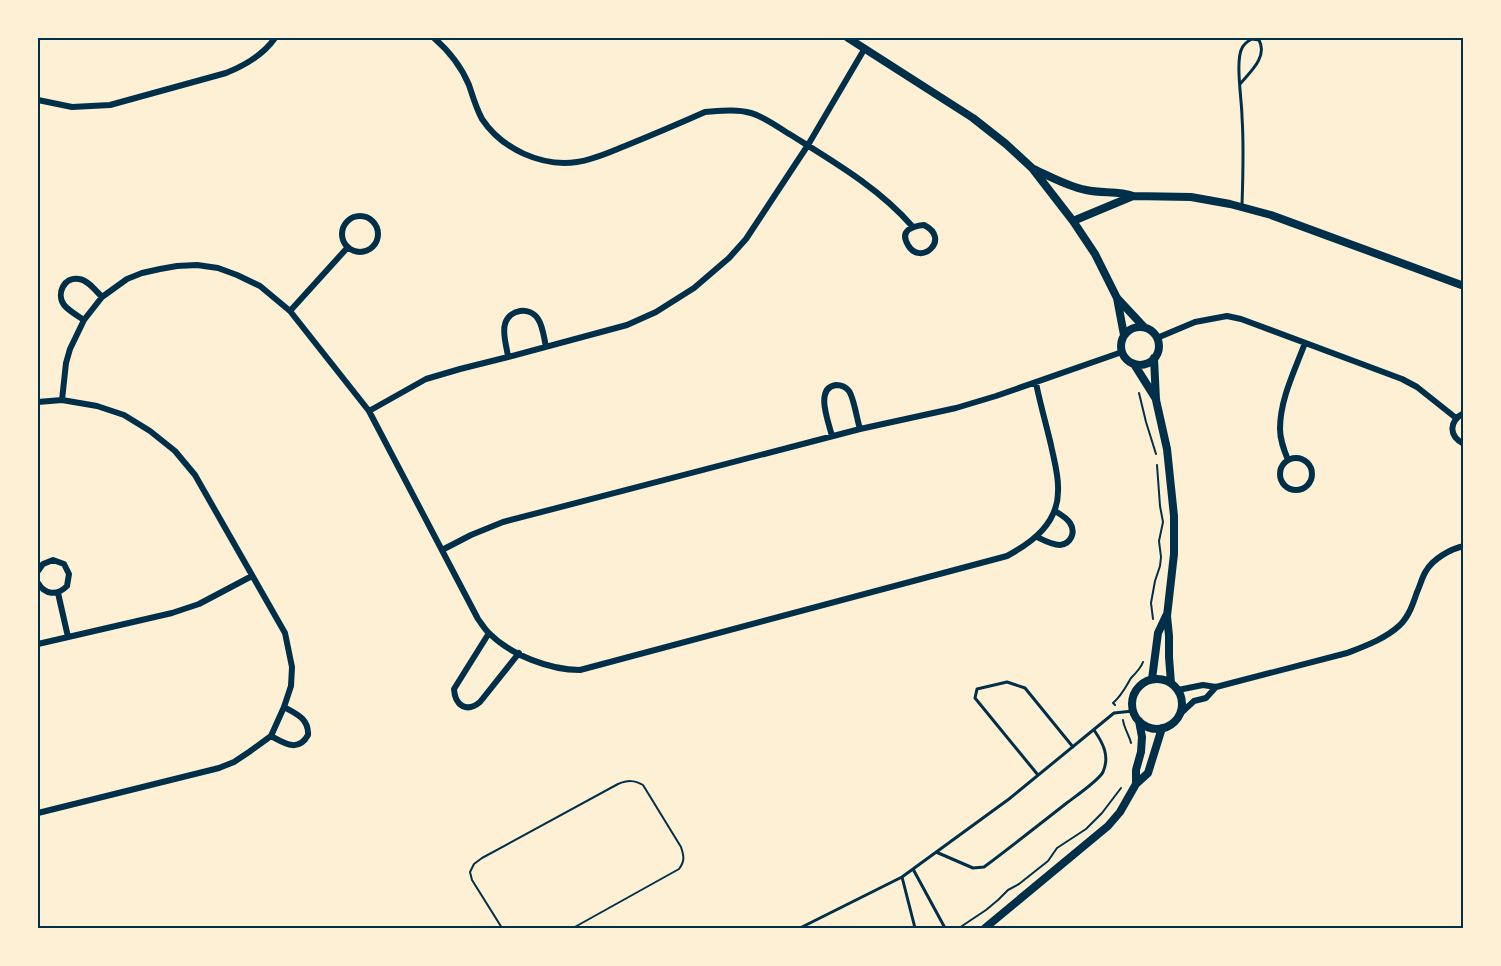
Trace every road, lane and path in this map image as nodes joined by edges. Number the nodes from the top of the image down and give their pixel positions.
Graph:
1 (274, 38) edge
2 (434, 38) edge
3 (848, 38) edge
4 (865, 48) junction
5 (1240, 84) junction
6 (38, 100) edge
7 (808, 145) junction
8 (1032, 168) junction
9 (1133, 196) junction
10 (1242, 207) junction
11 (1072, 221) junction
12 (912, 226) junction
13 (348, 247) junction
14 (1464, 286) edge
15 (102, 297) junction
16 (1117, 298) junction
17 (290, 311) junction
18 (84, 320) junction
19 (1144, 327) junction
20 (1124, 335) junction
21 (1157, 338) junction
22 (1305, 342) junction
23 (546, 347) junction
24 (1122, 351) junction
25 (508, 357) junction
26 (1155, 358) junction
27 (1134, 364) junction
28 (1035, 382) junction
29 (1136, 388) dead end
30 (1156, 399) junction
31 (62, 400) junction
32 (38, 402) edge
33 (369, 411) junction
34 (1464, 413) edge
35 (1456, 418) junction
36 (860, 429) junction
37 (832, 436) junction
38 (1464, 444) edge
39 (1288, 460) junction
40 (1055, 511) junction
41 (1037, 537) junction
42 (1464, 546) edge
43 (442, 550) junction
44 (38, 571) edge
45 (252, 576) junction
46 (38, 583) edge
47 (58, 593) junction
48 (1167, 616) junction
49 (1154, 625) dead end
50 (489, 633) junction
51 (68, 637) junction
52 (38, 644) edge
53 (519, 653) junction
54 (1146, 657) dead end
55 (1152, 679) junction
56 (1171, 683) junction
57 (1216, 687) junction
58 (1178, 690) junction
59 (284, 707) junction
60 (1134, 711) junction
61 (1120, 712) junction
62 (1180, 714) junction
63 (1139, 721) junction
64 (1162, 728) junction
65 (1094, 730) junction
66 (271, 736) junction
67 (1073, 747) junction
68 (1131, 749) dead end
69 (1038, 775) junction
70 (1136, 784) junction
71 (1123, 785) dead end
72 (38, 813) edge
73 (936, 852) junction
74 (913, 869) junction
75 (902, 877) junction
76 (502, 928) edge
77 (573, 928) edge
78 (800, 928) edge
79 (915, 928) edge
80 (945, 928) edge
81 (959, 928) edge
82 (985, 928) edge

1 - 6 street
2 - 7 street
3 - 4 street
4 - 7 street
4 - 8 street
5 - 5 lane
5 - 10 lane
7 - 12 street
7 - 23 street
8 - 9 street
8 - 11 street
9 - 10 street
9 - 11 street
10 - 14 street
11 - 16 street
12 - 12 street
13 - 13 street
13 - 17 street
15 - 17 street
15 - 18 street
15 - 18 street
16 - 19 street
16 - 20 street
17 - 33 street
18 - 31 street
19 - 20 street
19 - 21 street
20 - 24 street
21 - 22 street
21 - 26 street
22 - 35 street
22 - 39 street
23 - 25 street
23 - 25 street
24 - 27 street
24 - 28 street
25 - 33 street
26 - 27 street
26 - 30 street
27 - 30 street
28 - 36 street
28 - 40 street
29 - 49 path
30 - 48 street
31 - 32 street
31 - 45 street
33 - 43 street
34 - 35 street
35 - 38 street
36 - 37 street
36 - 37 street
37 - 43 street
39 - 39 street
40 - 41 street
40 - 41 street
41 - 53 street
42 - 57 street
43 - 50 street
44 - 47 street
45 - 51 street
45 - 59 street
46 - 47 street
47 - 51 street
48 - 55 street
48 - 56 street
50 - 53 street
50 - 53 street
51 - 52 street
54 - 61 path
55 - 56 street
55 - 60 street
56 - 58 street
57 - 58 street
57 - 62 street
58 - 62 street
59 - 66 street
59 - 66 street
60 - 61 lane
60 - 63 street
61 - 65 lane
61 - 68 path
62 - 64 street
63 - 64 street
63 - 70 street
64 - 70 street
65 - 67 lane
65 - 73 lane
66 - 72 street
67 - 69 lane
67 - 69 lane
69 - 73 lane
70 - 82 street
71 - 81 path
73 - 74 lane
74 - 75 lane
74 - 80 lane
75 - 78 lane
75 - 79 lane
76 - 77 path

